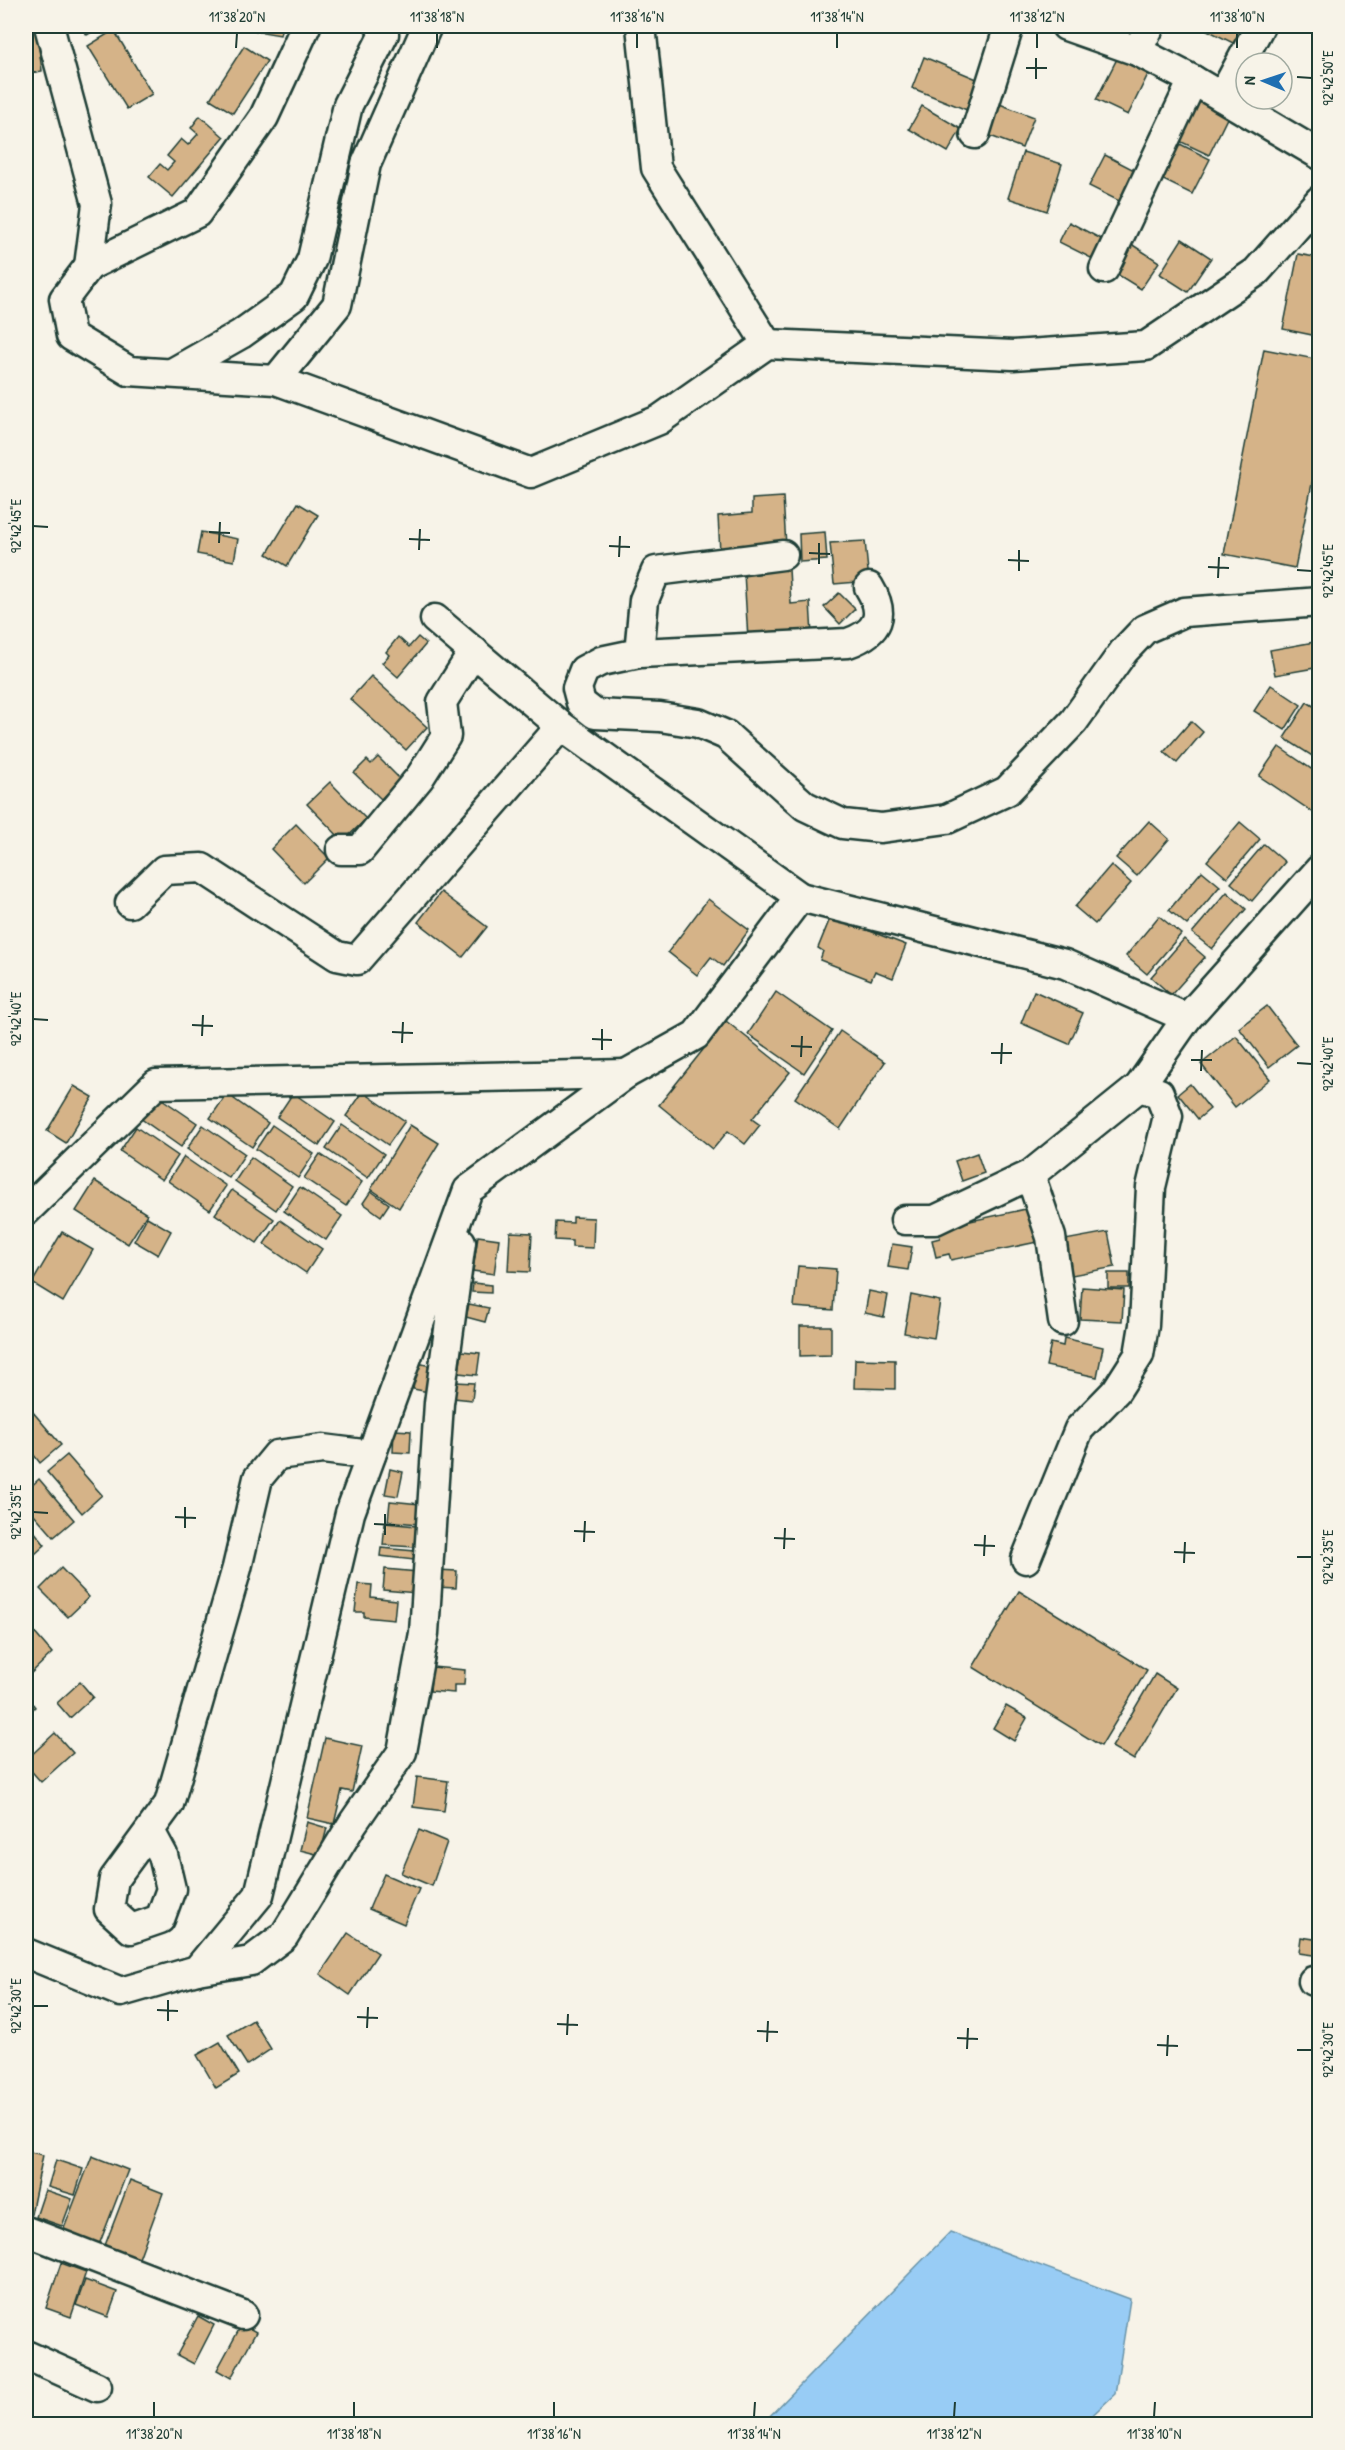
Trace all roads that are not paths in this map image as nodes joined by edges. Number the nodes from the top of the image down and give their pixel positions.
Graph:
1 (49, 26) edge
2 (306, 26) edge
3 (380, 26) edge
4 (427, 26) edge
5 (641, 26) edge
6 (1009, 26) edge
7 (1066, 26) edge
8 (1150, 26) edge
9 (1260, 26) edge
10 (1137, 51) junction
11 (1193, 80) junction
12 (1222, 97) junction
13 (975, 134) dead end
14 (1320, 155) edge
15 (1320, 200) edge
16 (89, 266) junction
17 (1104, 268) dead end
18 (767, 344) junction
19 (172, 373) junction
20 (276, 380) junction
21 (783, 555) dead end
22 (869, 587) dead end
23 (1320, 602) edge
24 (435, 619) dead end
25 (474, 651) junction
26 (639, 653) junction
27 (561, 726) junction
28 (340, 850) dead end
29 (1320, 869) edge
30 (800, 897) junction
31 (130, 903) dead end
32 (1187, 1018) junction
33 (626, 1074) junction
34 (1139, 1087) junction
35 (1030, 1174) junction
36 (468, 1190) junction
37 (26, 1211) edge
38 (905, 1220) dead end
39 (1063, 1321) dead end
40 (371, 1455) junction
41 (1026, 1559) dead end
42 (150, 1831) dead end
43 (26, 1953) edge
44 (197, 1970) junction
45 (26, 2231) edge
46 (243, 2315) dead end
47 (26, 2355) edge
48 (97, 2387) dead end

1 - 16 street
2 - 16 street
3 - 19 street
4 - 20 street
5 - 18 street
6 - 13 street
7 - 10 street
8 - 10 street
9 - 12 street
10 - 11 street
11 - 12 street
11 - 17 street
12 - 14 street
15 - 18 street
16 - 19 street
18 - 20 street
19 - 20 street
21 - 26 street
22 - 26 street
23 - 26 street
24 - 25 street
25 - 27 street
25 - 28 street
27 - 30 street
27 - 31 street
29 - 32 street
30 - 32 street
30 - 33 street
32 - 34 street
33 - 36 street
33 - 37 street
34 - 35 street
34 - 41 street
35 - 38 street
35 - 39 street
36 - 40 street
36 - 44 street
40 - 42 street
40 - 44 street
43 - 44 street
45 - 46 street
47 - 48 street

